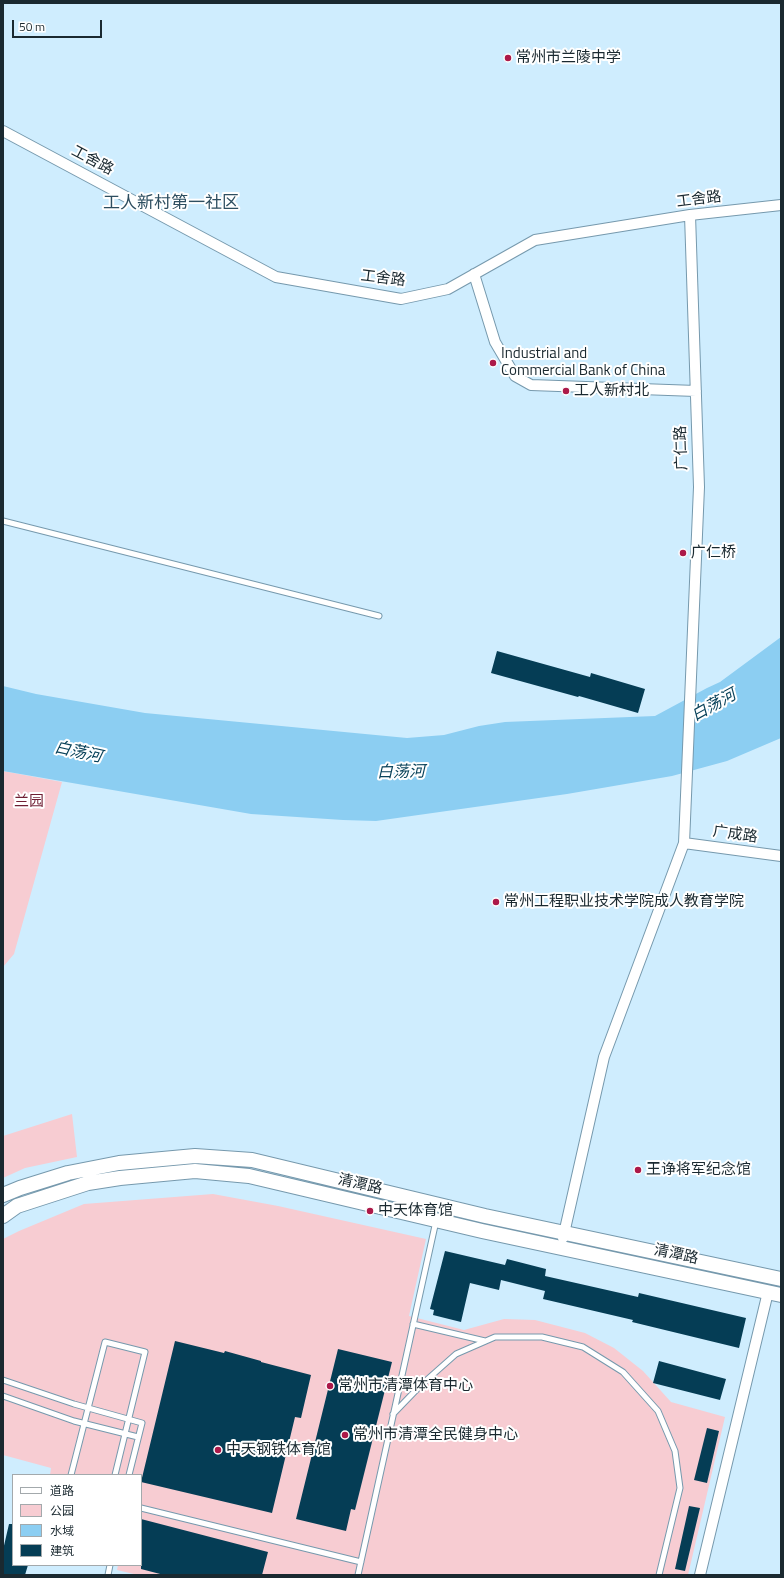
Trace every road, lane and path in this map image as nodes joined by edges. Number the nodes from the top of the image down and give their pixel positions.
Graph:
1 (3, 131) edge
2 (781, 205) edge
3 (690, 215) junction
4 (474, 274) junction
5 (696, 391) junction
6 (3, 521) edge
7 (379, 616) dead end
8 (684, 843) junction
9 (781, 856) edge
10 (3, 1195) edge
11 (3, 1216) edge
12 (436, 1220) junction
13 (563, 1232) junction
14 (561, 1248) junction
15 (781, 1279) edge
16 (775, 1293) edge
17 (413, 1324) junction
18 (485, 1341) junction
19 (3, 1380) edge
20 (3, 1396) edge
21 (88, 1408) junction
22 (393, 1414) junction
23 (129, 1419) junction
24 (84, 1424) junction
25 (125, 1434) junction
26 (138, 1437) junction
27 (72, 1474) edge
28 (115, 1474) edge
29 (129, 1474) edge
30 (142, 1508) edge
31 (361, 1562) junction
32 (358, 1575) edge
33 (659, 1575) edge
34 (700, 1575) edge

1 - 4 street, 工舍路
2 - 3 street, 工舍路
3 - 4 street, 工舍路
3 - 5 street, 广仁路
4 - 5 street
5 - 8 street, 广仁路
6 - 7 lane
8 - 9 street, 广成路
8 - 13 street
10 - 13 main road, 清潭路
11 - 12 main road, 清潭路
12 - 14 main road, 清潭路
12 - 17 lane
13 - 14 street
13 - 15 main road, 清潭路
14 - 16 main road, 清潭路
16 - 34 street
17 - 18 lane
17 - 22 lane
18 - 22 lane
18 - 33 lane
19 - 21 lane
20 - 24 lane
21 - 23 lane
21 - 23 lane
21 - 24 lane
22 - 31 lane
23 - 25 lane
23 - 26 lane
24 - 25 lane
24 - 27 lane
25 - 26 lane
25 - 28 lane
26 - 29 lane
30 - 31 lane
31 - 32 lane

